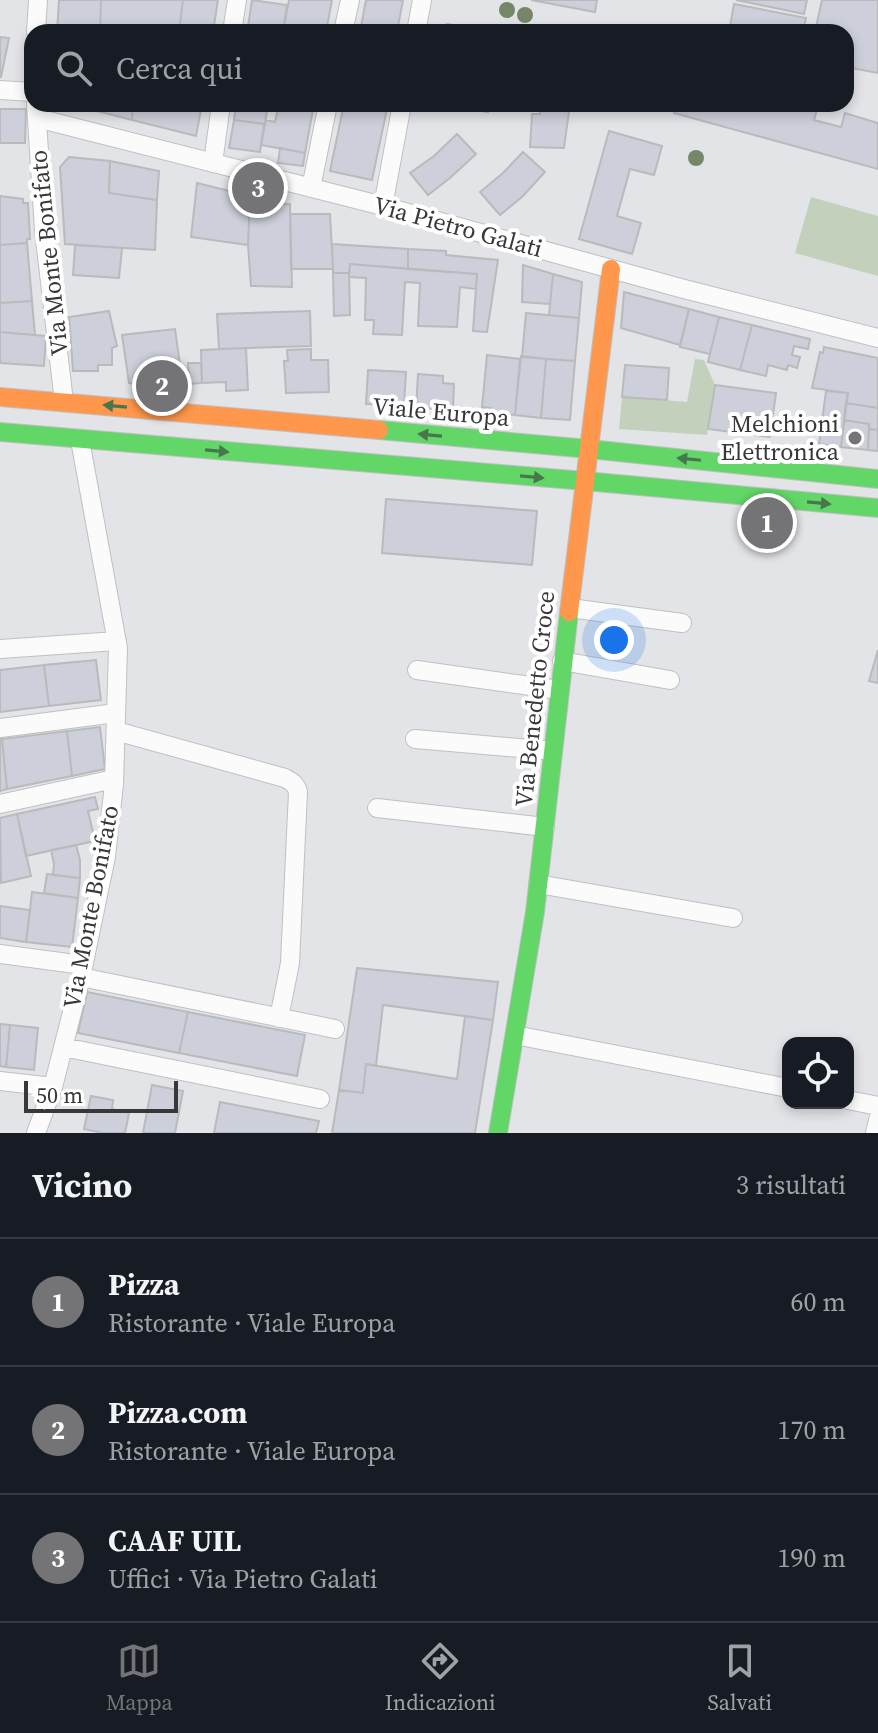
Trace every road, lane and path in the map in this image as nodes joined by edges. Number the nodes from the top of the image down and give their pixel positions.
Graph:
1 (38, 0) edge
2 (237, 0) edge
3 (350, 0) edge
4 (422, 0) edge
5 (36, 24) edge
6 (233, 24) edge
7 (345, 24) edge
8 (418, 24) edge
9 (0, 90) edge
10 (24, 92) edge
11 (36, 112) edge
12 (39, 112) edge
13 (220, 112) edge
14 (326, 112) edge
15 (401, 112) edge
16 (213, 163) junction
17 (311, 188) junction
18 (383, 206) junction
19 (611, 269) junction
20 (878, 338) edge
21 (0, 397) edge
22 (64, 402) junction
23 (0, 432) edge
24 (80, 440) junction
25 (589, 449) junction
26 (878, 479) edge
27 (585, 481) junction
28 (878, 508) edge
29 (570, 608) junction
30 (682, 623) dead end
31 (117, 641) junction
32 (0, 649) edge
33 (562, 661) junction
34 (417, 670) dead end
35 (670, 680) dead end
36 (559, 690) junction
37 (116, 722) junction
38 (0, 728) edge
39 (415, 739) dead end
40 (553, 751) junction
41 (114, 779) junction
42 (0, 804) edge
43 (377, 808) dead end
44 (545, 827) junction
45 (538, 884) junction
46 (733, 918) dead end
47 (0, 954) edge
48 (82, 971) junction
49 (279, 1018) junction
50 (335, 1029) dead end
51 (515, 1035) junction
52 (63, 1047) junction
53 (0, 1081) edge
54 (53, 1087) junction
55 (782, 1087) edge
56 (320, 1099) dead end
57 (854, 1101) edge
58 (878, 1106) edge
59 (878, 1120) edge
60 (36, 1133) edge
61 (498, 1133) edge
62 (875, 1133) edge

1 - 5 street
2 - 6 street
3 - 7 street
4 - 8 street
9 - 10 street
11 - 22 street, Via Monte Bonifato
12 - 16 street, Via Pietro Galati
13 - 16 street
14 - 17 street
15 - 18 street
16 - 17 street, Via Pietro Galati
17 - 18 street, Via Pietro Galati
18 - 19 street, Via Pietro Galati
19 - 20 street, Via Pietro Galati
19 - 25 street, Via Benedetto Croce
21 - 22 street, Viale Europa
25 -> 22 street, Viale Europa
23 - 24 street
24 -> 27 street
24 - 31 street, Via Monte Bonifato
26 -> 25 street, Viale Europa
25 - 27 street, Via Benedetto Croce
27 -> 28 street
27 - 29 street, Via Benedetto Croce
29 - 30 street
29 - 33 street, Via Benedetto Croce
31 - 32 street
31 - 37 street, Via Monte Bonifato
33 - 35 street
33 - 36 street, Via Benedetto Croce
34 - 36 street
36 - 40 street, Via Benedetto Croce
37 - 38 street
37 - 41 street, Via Monte Bonifato
37 - 49 street
39 - 40 street
40 - 44 street, Via Benedetto Croce
41 - 42 street
41 - 48 street, Via Monte Bonifato
43 - 44 street
44 - 45 street, Via Benedetto Croce
45 - 46 street
45 - 51 street, Via Benedetto Croce
47 - 48 street
48 - 49 street
48 - 52 street, Via Monte Bonifato
49 - 50 street
51 - 55 street
51 - 61 street, Via Benedetto Croce
52 - 54 street, Via Monte Bonifato
52 - 56 street
53 - 54 street
54 - 60 street, Via Monte Bonifato
57 - 58 street
59 - 62 street

